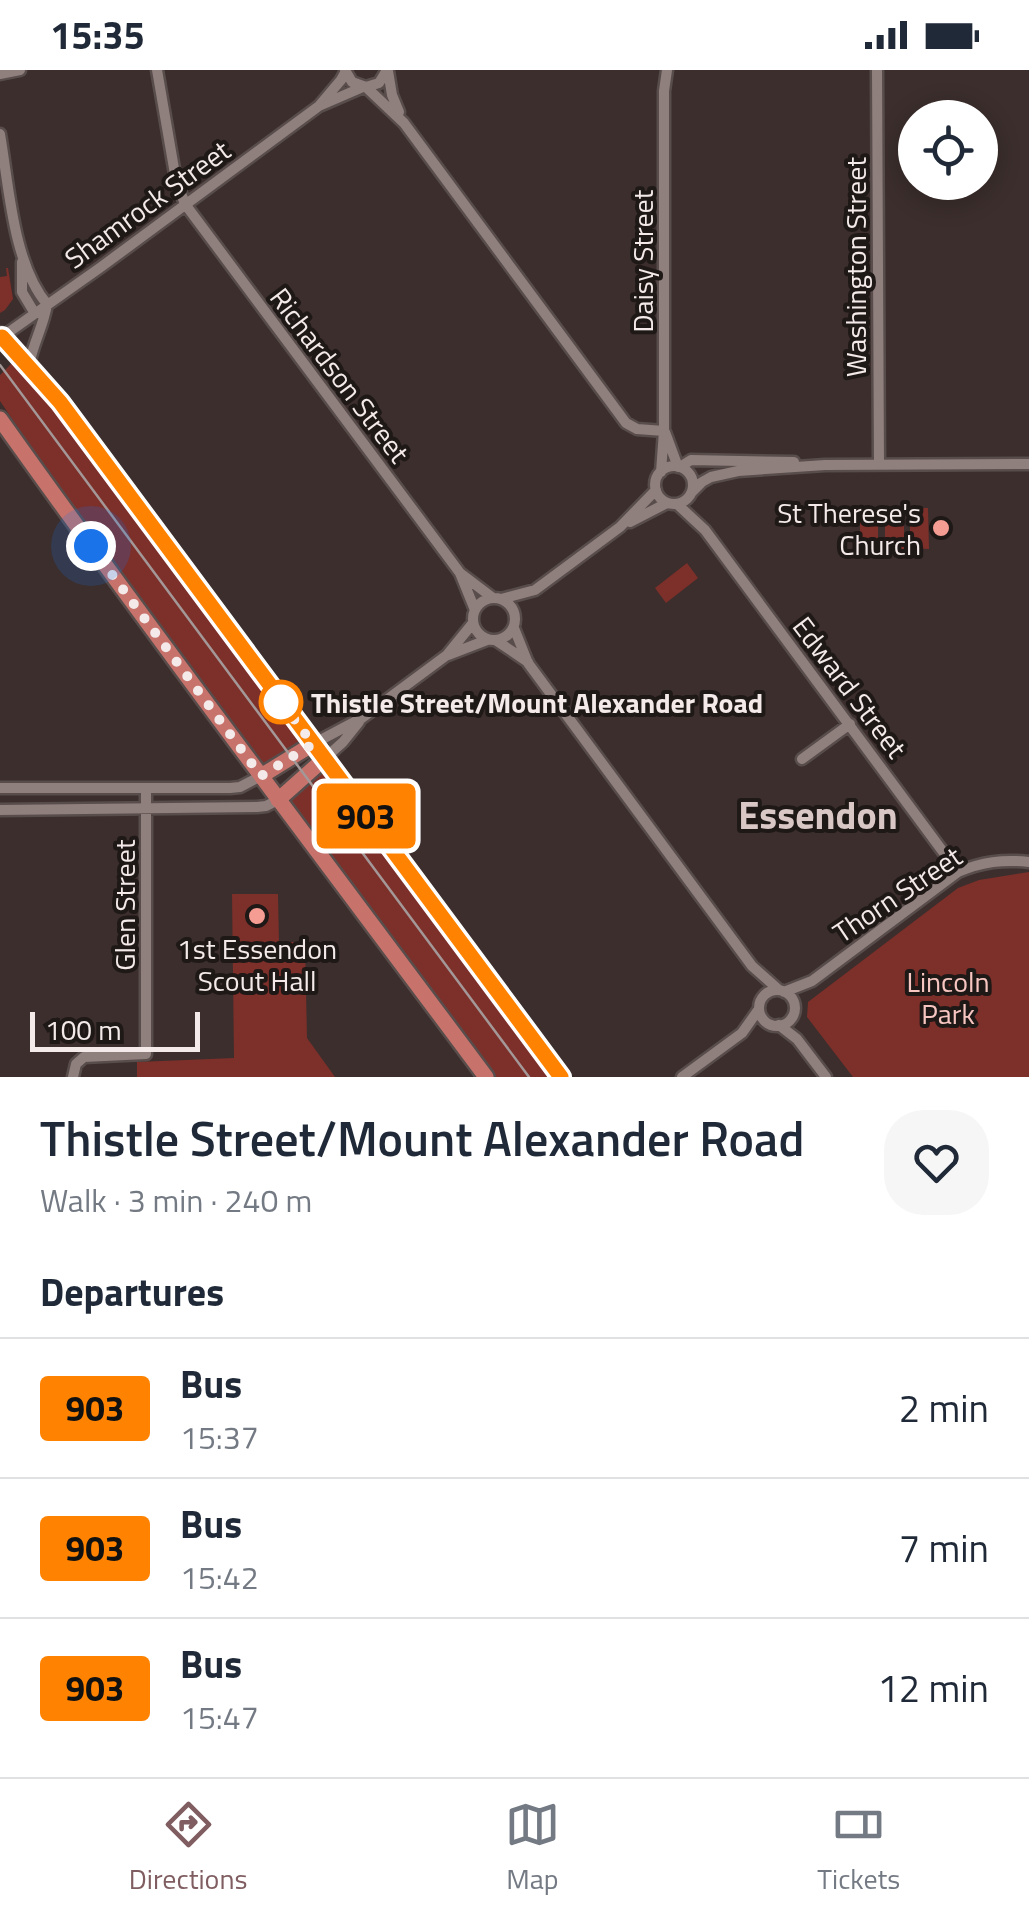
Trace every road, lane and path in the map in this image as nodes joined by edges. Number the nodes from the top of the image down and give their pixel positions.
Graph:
1 (20, 70) edge
2 (157, 70) edge
3 (346, 70) edge
4 (387, 70) edge
5 (659, 70) edge
6 (667, 70) edge
7 (877, 70) edge
8 (0, 74) edge
9 (365, 87) junction
10 (664, 92) junction
11 (319, 106) junction
12 (404, 122) junction
13 (0, 134) edge
14 (185, 204) junction
15 (22, 260) junction
16 (47, 304) junction
17 (34, 312) junction
18 (1, 337) edge
19 (29, 365) junction
20 (0, 419) edge
21 (664, 431) junction
22 (878, 464) junction
23 (1029, 464) edge
24 (824, 465) junction
25 (679, 467) junction
26 (661, 472) junction
27 (656, 490) junction
28 (691, 494) junction
29 (672, 503) junction
30 (620, 527) junction
31 (706, 530) junction
32 (460, 573) junction
33 (535, 590) junction
34 (497, 598) junction
35 (475, 610) junction
36 (473, 623) junction
37 (515, 624) junction
38 (492, 640) junction
39 (447, 655) junction
40 (528, 663) junction
41 (362, 718) junction
42 (850, 724) junction
43 (313, 744) junction
44 (324, 759) junction
45 (802, 760) dead end
46 (261, 776) junction
47 (0, 788) edge
48 (146, 788) junction
49 (278, 800) junction
50 (146, 809) junction
51 (0, 810) edge
52 (1029, 859) edge
53 (958, 872) junction
54 (752, 966) junction
55 (812, 981) junction
56 (782, 991) junction
57 (763, 996) junction
58 (759, 1009) junction
59 (793, 1011) junction
60 (775, 1025) junction
61 (742, 1033) junction
62 (797, 1038) junction
63 (73, 1077) edge
64 (486, 1077) edge
65 (561, 1077) edge
66 (682, 1077) edge
67 (826, 1077) edge

1 - 8 street
2 - 14 street
3 - 9 street
3 - 11 street, Shamrock Street
4 - 9 street, Shamrock Street
4 - 12 street
5 - 10 street, Daisy Street
6 - 10 street, Daisy Street
7 - 22 street, Washington Street
9 - 11 street, Shamrock Street
9 - 12 street
10 - 21 street, Daisy Street
11 - 14 street, Shamrock Street
12 - 21 street
13 - 15 street
14 - 16 street, Shamrock Street
14 - 32 street, Richardson Street
15 - 16 street
15 - 17 street
16 - 17 street, Shamrock Street
16 - 19 street
17 - 18 street, Shamrock Street
18 - 19 main road
19 - 43 main road
20 - 46 main road
21 - 25 street, Daisy Street
21 - 26 street, Daisy Street
22 - 23 street
22 - 24 street
24 - 25 street
24 - 28 street
25 - 26 street
25 - 28 street
26 - 27 street
27 - 29 street
27 - 30 street
28 - 29 street
28 - 31 street, Edward Street
29 - 30 street
29 - 31 street, Edward Street
30 - 33 street
31 - 42 street, Edward Street
32 - 34 street, Richardson Street
32 - 35 street, Richardson Street
33 - 34 street
33 - 37 street
34 - 35 street
34 - 37 street
35 - 36 street
36 - 38 street
36 - 39 street
37 - 38 street
37 - 40 street
38 - 39 street
38 - 40 street
39 - 41 street
40 - 54 street
41 - 43 street
41 - 44 street
42 - 45 street
42 - 53 street, Edward Street
43 - 44 main road
43 - 46 main road
44 - 49 main road
44 - 65 main road
46 - 48 street
46 - 49 main road
47 - 48 street
48 - 50 street, Glen Street
49 - 50 street
49 - 64 main road
50 - 51 street
50 - 63 street, Glen Street
52 - 53 street, Thorn Street
53 - 55 street, Thorn Street
54 - 56 street
54 - 57 street
55 - 56 street, Thorn Street
55 - 59 street, Thorn Street
56 - 57 street
56 - 59 street
57 - 58 street
58 - 60 street
58 - 61 street
59 - 60 street
59 - 62 street
60 - 61 street
60 - 62 street
61 - 66 street
62 - 67 street

